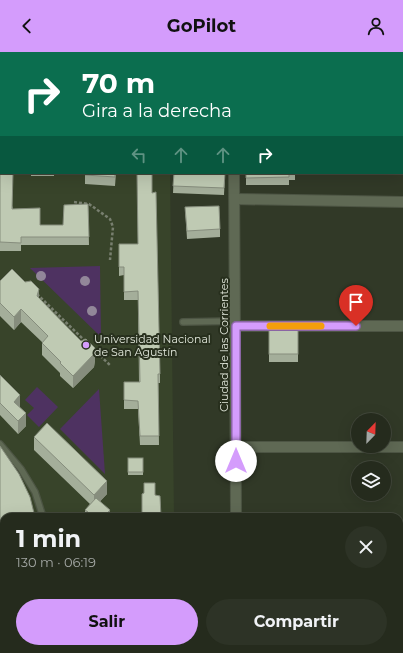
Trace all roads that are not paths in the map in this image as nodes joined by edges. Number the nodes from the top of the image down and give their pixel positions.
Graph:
1 (234, 174) edge
2 (235, 199) junction
3 (403, 202) edge
4 (183, 322) dead end
5 (236, 324) junction
6 (403, 326) edge
7 (0, 444) edge
8 (236, 447) junction
9 (403, 447) edge
10 (42, 513) edge
11 (236, 513) edge

1 - 2 street, Ciudad de las Corrientes
2 - 3 street
2 - 5 street, Ciudad de las Corrientes
4 - 5 lane
5 - 6 street
5 - 8 street, Ciudad de las Corrientes
7 - 10 lane
8 - 9 street
8 - 11 street, Ciudad de las Corrientes

